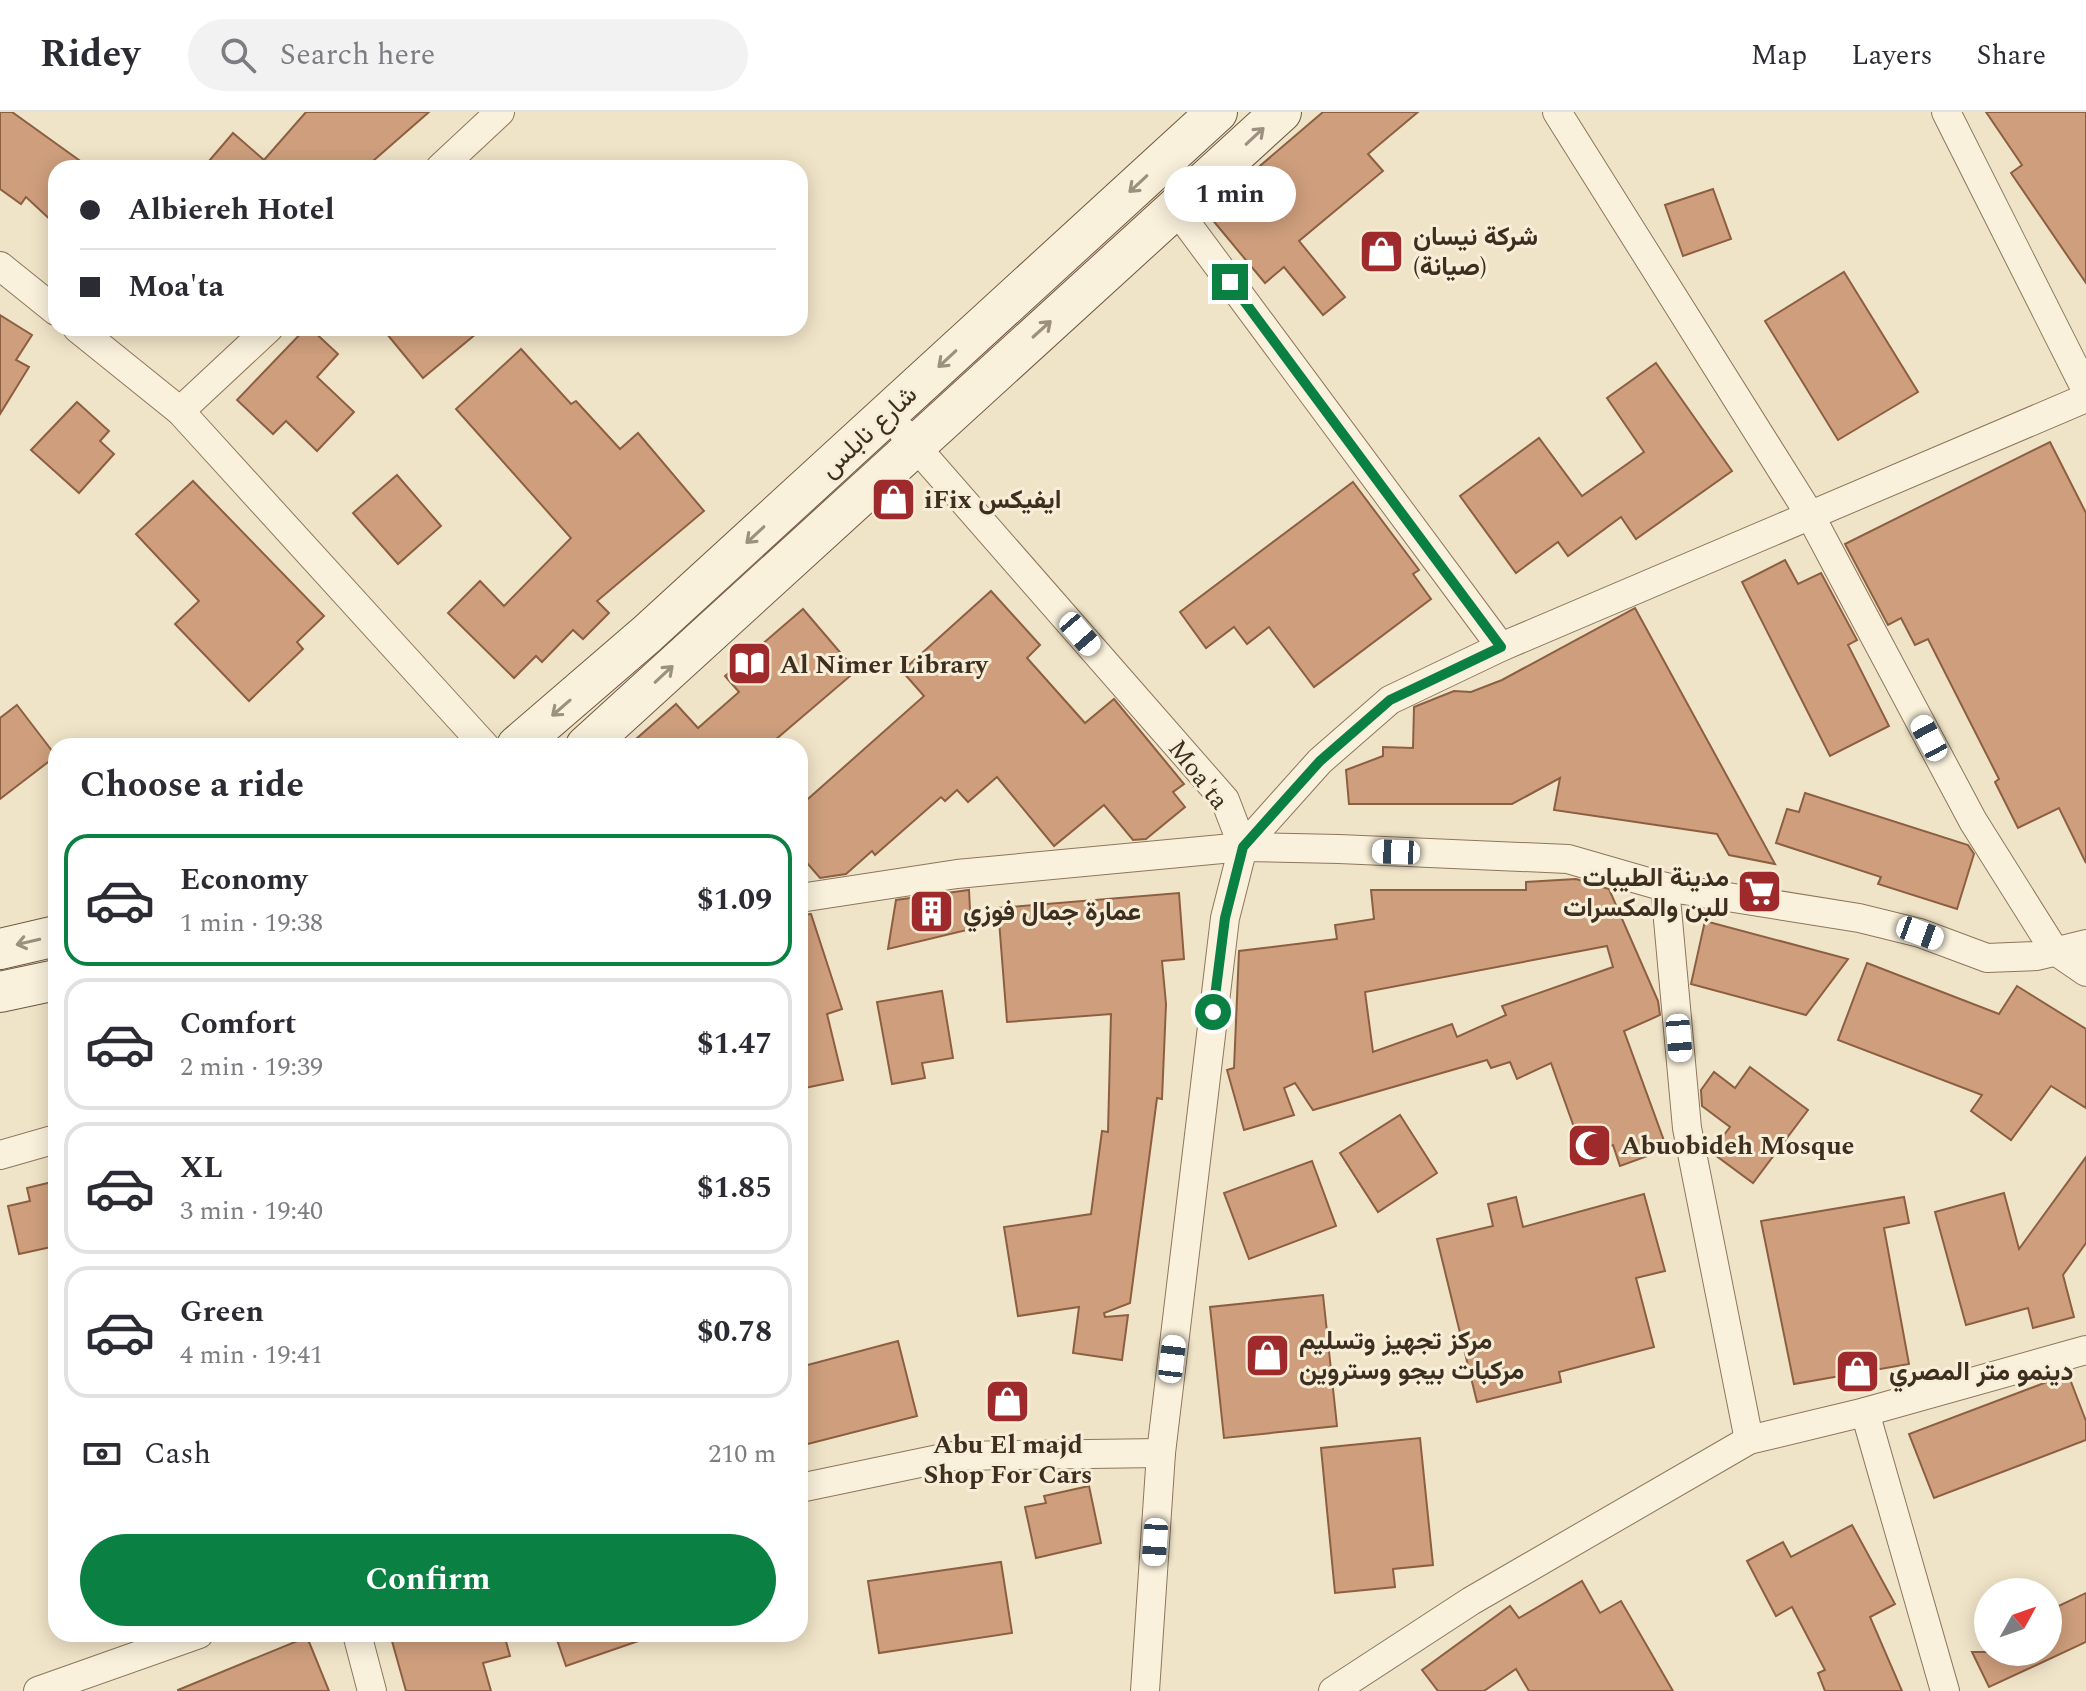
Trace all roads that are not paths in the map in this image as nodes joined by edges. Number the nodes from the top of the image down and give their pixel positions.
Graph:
1 (500, 112) edge
2 (1217, 112) edge
3 (1281, 112) edge
4 (1557, 112) edge
5 (1946, 112) edge
6 (449, 160) edge
7 (1176, 209) junction
8 (0, 266) edge
9 (48, 305) edge
10 (87, 336) edge
11 (260, 336) edge
12 (2086, 390) edge
13 (2086, 398) edge
14 (180, 411) junction
15 (887, 414) junction
16 (914, 445) junction
17 (1810, 515) junction
18 (1501, 647) junction
19 (478, 738) edge
20 (526, 738) edge
21 (595, 738) edge
22 (1243, 847) junction
23 (1665, 887) junction
24 (808, 897) edge
25 (48, 938) edge
26 (2086, 944) edge
27 (0, 949) edge
28 (2054, 950) junction
29 (2086, 972) edge
30 (48, 982) edge
31 (0, 992) edge
32 (48, 1141) edge
33 (0, 1155) edge
34 (2086, 1350) edge
35 (1865, 1412) junction
36 (1749, 1440) junction
37 (1161, 1453) junction
38 (808, 1486) edge
39 (176, 1642) edge
40 (359, 1642) edge
41 (38, 1691) edge
42 (372, 1691) edge
43 (1145, 1691) edge
44 (1333, 1691) edge
45 (1945, 1691) edge

1 - 6 street
2 -> 15 main road, شارع نابلس
7 -> 3 main road, شارع نابلس
4 - 17 street
5 - 12 street
16 -> 7 main road, شارع نابلس
7 - 18 street
8 - 9 street
10 - 14 street
11 - 14 street
13 - 17 street
14 - 19 street
15 - 16 street, Moa'ta
15 -> 20 main road, شارع نابلس
21 -> 16 main road, شارع نابلس
16 - 22 street, Moa'ta
17 - 18 street
17 - 28 street
18 - 22 street
22 - 23 street
22 - 24 street
22 - 37 street
23 - 28 street
23 - 36 street
25 -> 27 main road
26 - 28 street
28 - 29 street
30 - 31 main road
32 - 33 street
34 - 35 street
35 - 36 street
35 - 45 street
36 - 44 street
37 - 38 street
37 - 43 street
39 - 41 street
40 - 42 street

